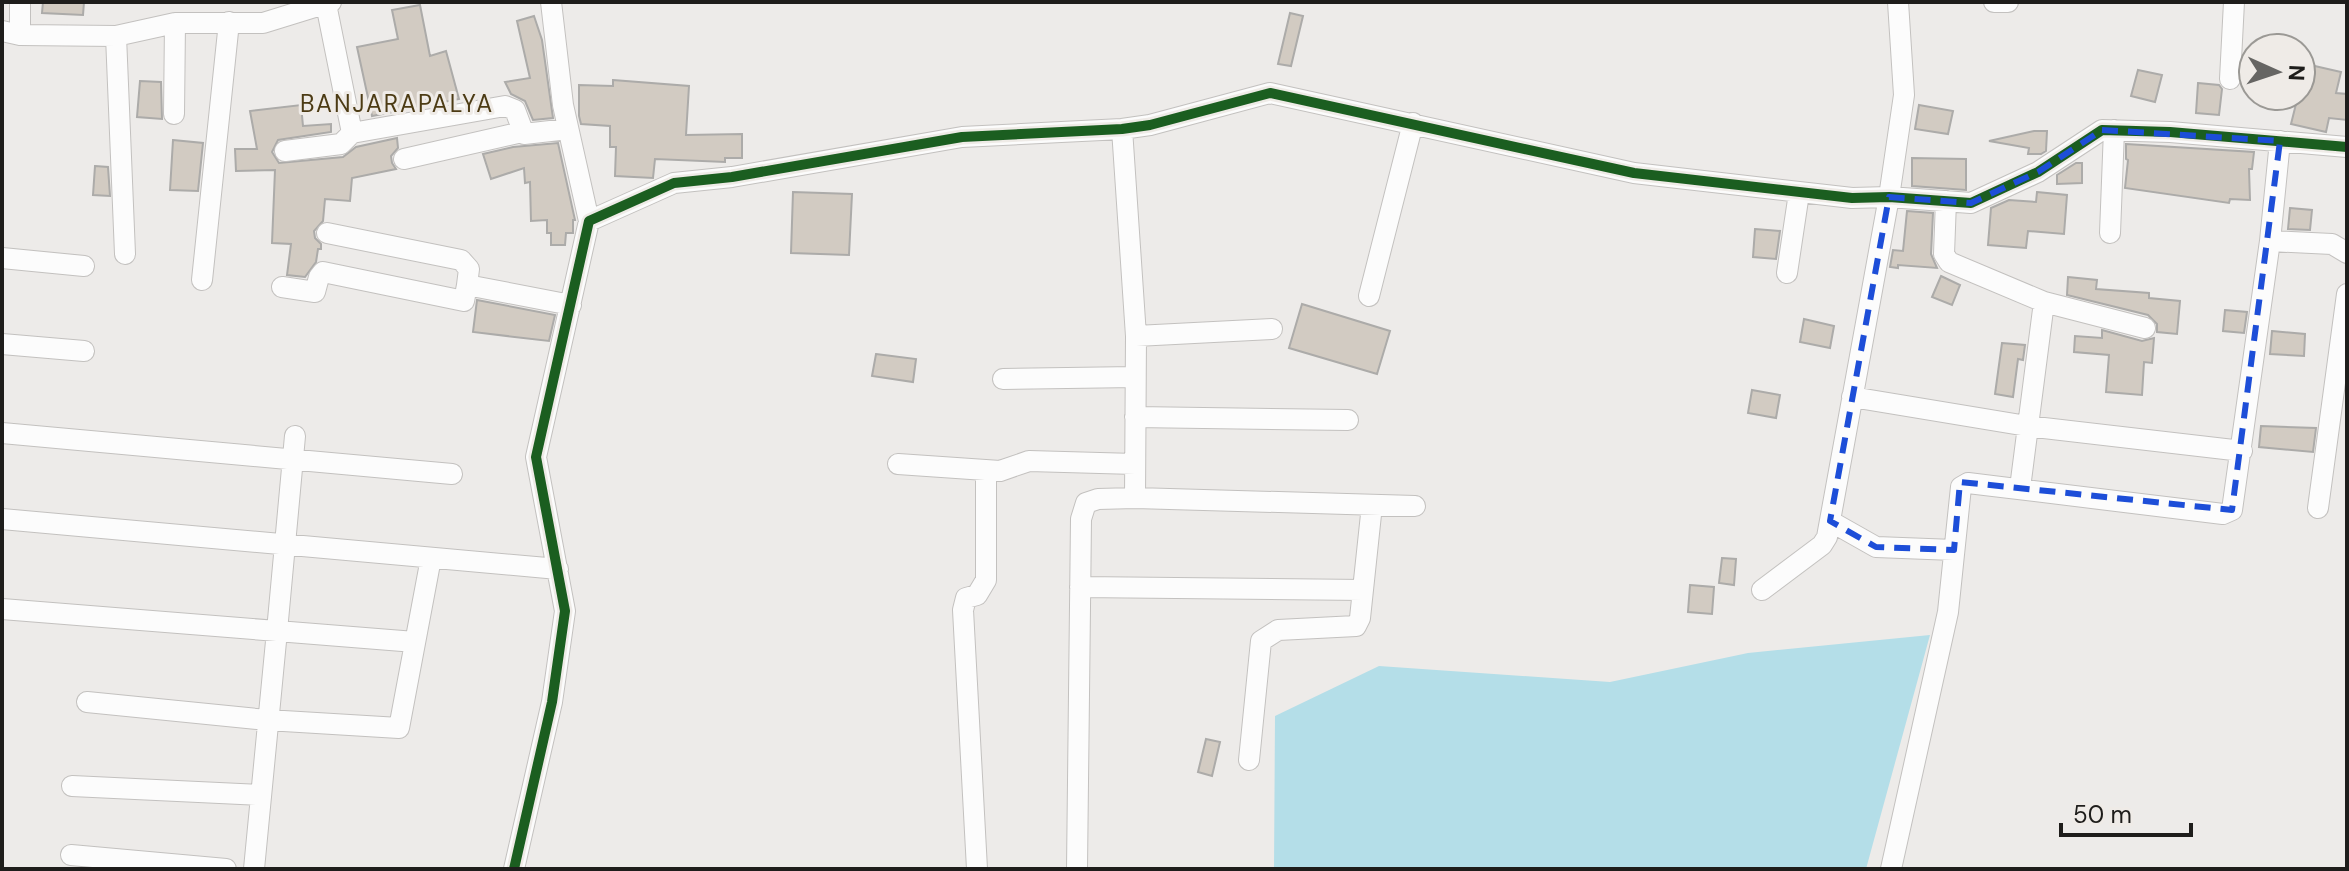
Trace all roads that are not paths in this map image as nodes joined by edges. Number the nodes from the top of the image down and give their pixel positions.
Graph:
1 (20, 2) edge
2 (551, 2) edge
3 (1898, 2) edge
4 (1994, 2) edge
5 (2008, 2) edge
6 (2234, 2) edge
7 (329, 3) edge
8 (229, 22) junction
9 (175, 23) junction
10 (11, 33) edge
11 (116, 36) junction
12 (2230, 79) dead end
13 (174, 114) dead end
14 (1413, 123) junction
15 (568, 129) junction
16 (1122, 129) junction
17 (2114, 130) junction
18 (522, 132) junction
19 (352, 133) junction
20 (2280, 141) junction
21 (2347, 147) edge
22 (285, 151) dead end
23 (404, 159) dead end
24 (1799, 193) junction
25 (1889, 197) junction
26 (1946, 201) junction
27 (589, 221) junction
28 (327, 233) dead end
29 (2110, 233) dead end
30 (2270, 241) junction
31 (2347, 253) edge
32 (125, 254) dead end
33 (2, 258) edge
34 (84, 266) dead end
35 (1787, 273) dead end
36 (202, 280) dead end
37 (467, 285) junction
38 (282, 287) dead end
39 (2347, 294) edge
40 (1369, 296) dead end
41 (2044, 302) junction
42 (571, 305) junction
43 (2145, 328) dead end
44 (1272, 329) dead end
45 (1136, 336) junction
46 (2, 344) edge
47 (84, 351) dead end
48 (1135, 377) junction
49 (1003, 379) dead end
50 (1852, 397) junction
51 (1135, 417) junction
52 (1348, 420) dead end
53 (2027, 426) junction
54 (2, 433) edge
55 (295, 436) dead end
56 (2242, 451) junction
57 (293, 459) junction
58 (898, 464) dead end
59 (1135, 464) junction
60 (986, 470) junction
61 (452, 474) dead end
62 (2020, 488) junction
63 (1135, 498) junction
64 (1372, 505) junction
65 (1415, 506) dead end
66 (2318, 508) dead end
67 (2, 519) edge
68 (1830, 521) junction
69 (285, 544) junction
70 (1954, 550) junction
71 (431, 558) junction
72 (558, 569) junction
73 (1080, 587) junction
74 (1363, 590) junction
75 (1762, 590) dead end
76 (2, 609) edge
77 (277, 631) junction
78 (415, 642) junction
79 (87, 702) dead end
80 (267, 720) junction
81 (1249, 760) dead end
82 (72, 786) dead end
83 (260, 795) junction
84 (71, 855) dead end
85 (226, 869) edge
86 (254, 869) edge
87 (514, 869) edge
88 (977, 869) edge
89 (1077, 869) edge
90 (1891, 869) edge

1 - 10 street
2 - 15 street
3 - 25 street
4 - 5 street
6 - 12 street
7 - 8 street
7 - 19 street
8 - 9 street
8 - 36 street
9 - 11 street
9 - 13 street
10 - 11 street
11 - 32 street
14 - 16 street
14 - 24 street
14 - 40 street
15 - 18 street
15 - 27 street
16 - 27 street
16 - 45 street
17 - 20 street
17 - 26 street
17 - 29 street
18 - 19 street
18 - 23 street
19 - 22 street
20 - 21 street
20 - 30 street
24 - 25 street
24 - 35 street
25 - 26 street
25 - 50 street
26 - 41 street
27 - 42 street
28 - 37 street
30 - 31 street
30 - 56 street
33 - 34 street
37 - 38 street
37 - 42 street
39 - 66 street
41 - 43 street
41 - 53 street
42 - 72 street
44 - 45 street
45 - 48 street
46 - 47 street
48 - 49 street
48 - 51 street
50 - 53 street
50 - 68 street
51 - 52 street
51 - 59 street
53 - 56 street
53 - 62 street
54 - 57 street
55 - 57 street
56 - 62 street
57 - 61 street
57 - 69 street
58 - 60 street
59 - 60 street
59 - 63 street
60 - 88 street
62 - 70 street
63 - 64 street
63 - 73 street
64 - 65 street
64 - 74 street
67 - 69 street
68 - 70 street
68 - 75 street
69 - 71 street
69 - 77 street
70 - 90 street
71 - 72 street
71 - 78 street
72 - 87 street
73 - 74 street
73 - 89 street
74 - 81 street
76 - 77 street
77 - 78 street
77 - 80 street
78 - 80 street
79 - 80 street
80 - 83 street
82 - 83 street
83 - 86 street
84 - 85 street

